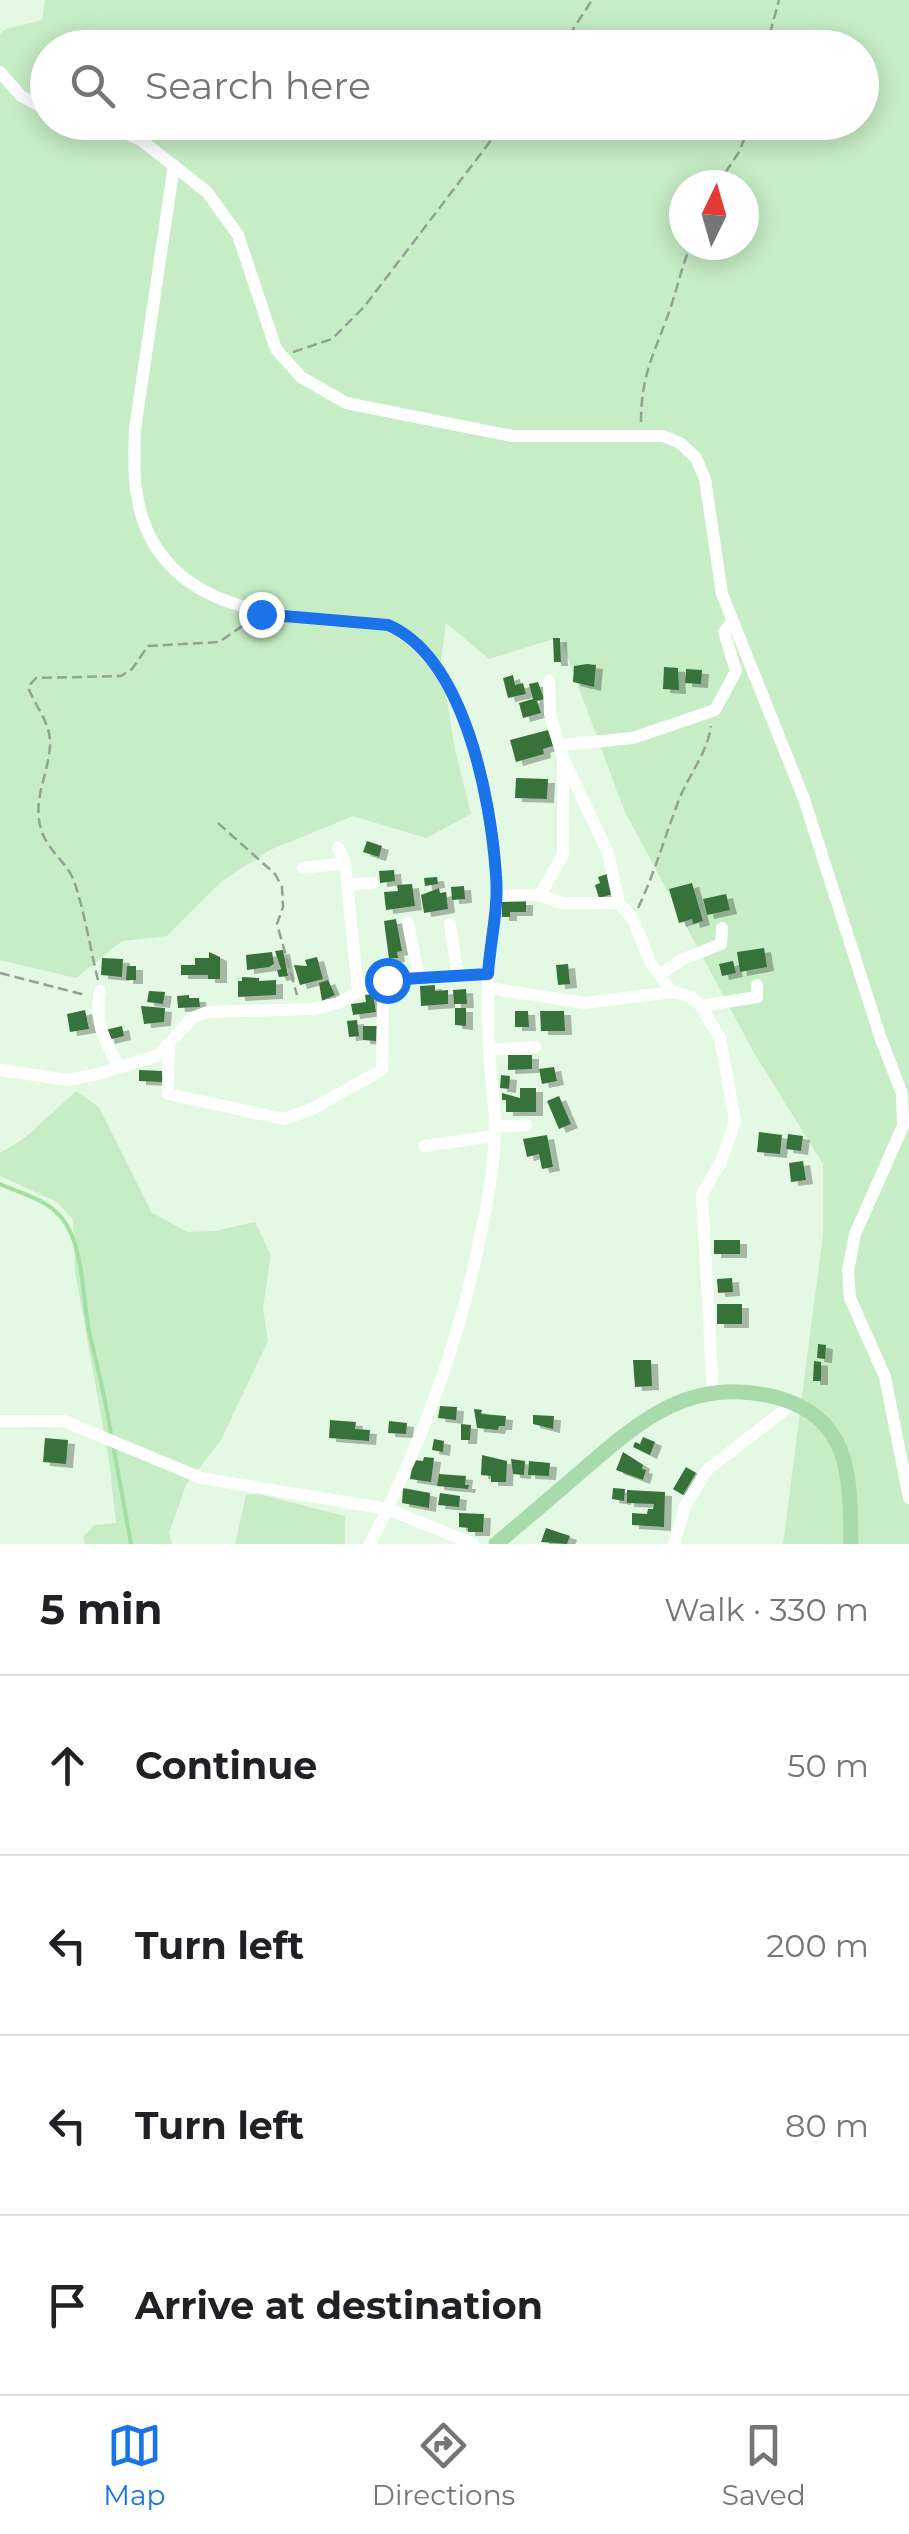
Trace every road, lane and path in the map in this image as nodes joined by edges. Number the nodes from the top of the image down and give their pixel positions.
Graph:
1 (592, 0) edge
2 (779, 0) edge
3 (573, 30) edge
4 (771, 30) edge
5 (0, 72) edge
6 (30, 101) edge
7 (141, 140) edge
8 (491, 140) edge
9 (744, 140) edge
10 (174, 165) junction
11 (727, 170) edge
12 (686, 260) edge
13 (282, 356) junction
14 (642, 434) junction
15 (261, 614) junction
16 (732, 622) junction
17 (549, 682) dead end
18 (715, 710) junction
19 (562, 752) junction
20 (218, 823) dead end
21 (338, 848) dead end
22 (345, 863) junction
23 (303, 868) dead end
24 (372, 883) dead end
25 (348, 884) junction
26 (540, 895) junction
27 (496, 896) junction
28 (619, 903) junction
29 (633, 918) junction
30 (408, 924) dead end
31 (450, 924) dead end
32 (722, 928) dead end
33 (0, 972) edge
34 (661, 974) junction
35 (458, 976) junction
36 (419, 979) junction
37 (387, 980) junction
38 (488, 981) junction
39 (757, 985) dead end
40 (100, 991) junction
41 (358, 992) junction
42 (672, 992) junction
43 (701, 1006) junction
44 (300, 1010) junction
45 (535, 1047) dead end
46 (169, 1048) junction
47 (489, 1050) junction
48 (119, 1068) junction
49 (0, 1070) edge
50 (526, 1124) dead end
51 (495, 1132) junction
52 (424, 1146) dead end
53 (714, 1392) junction
54 (795, 1402) junction
55 (0, 1421) edge
56 (909, 1498) edge
57 (388, 1510) junction
58 (370, 1544) edge
59 (473, 1544) edge
60 (496, 1544) edge
61 (674, 1544) edge
62 (851, 1544) edge

1 - 3 path
2 - 4 path
5 - 6 street
7 - 10 street
8 - 13 path
9 - 11 path
10 - 13 street
10 - 15 street
12 - 14 path
13 - 14 street
14 - 16 street
15 - 27 street
15 - 40 path
16 - 18 street
16 - 56 street
17 - 19 street
18 - 19 street
18 - 29 path
19 - 26 street
19 - 28 street
20 - 44 path
21 - 22 street
22 - 23 street
22 - 25 street
24 - 25 street
25 - 41 street
26 - 27 street
26 - 28 street
27 - 38 street
28 - 29 street
29 - 34 street
30 - 36 street
31 - 35 street
32 - 34 street
33 - 40 path
34 - 42 street
35 - 36 street
35 - 38 street
36 - 37 street
37 - 41 street
37 - 46 street
38 - 42 street
38 - 47 street
39 - 43 street
40 - 48 street
41 - 44 street
42 - 43 street
43 - 53 street
44 - 46 street
45 - 47 street
46 - 48 street
47 - 51 street
48 - 49 street
50 - 51 street
51 - 52 street
51 - 57 street
53 - 54 main road
53 - 60 main road
54 - 61 street
54 - 62 main road
55 - 57 street
57 - 58 street
57 - 59 street

